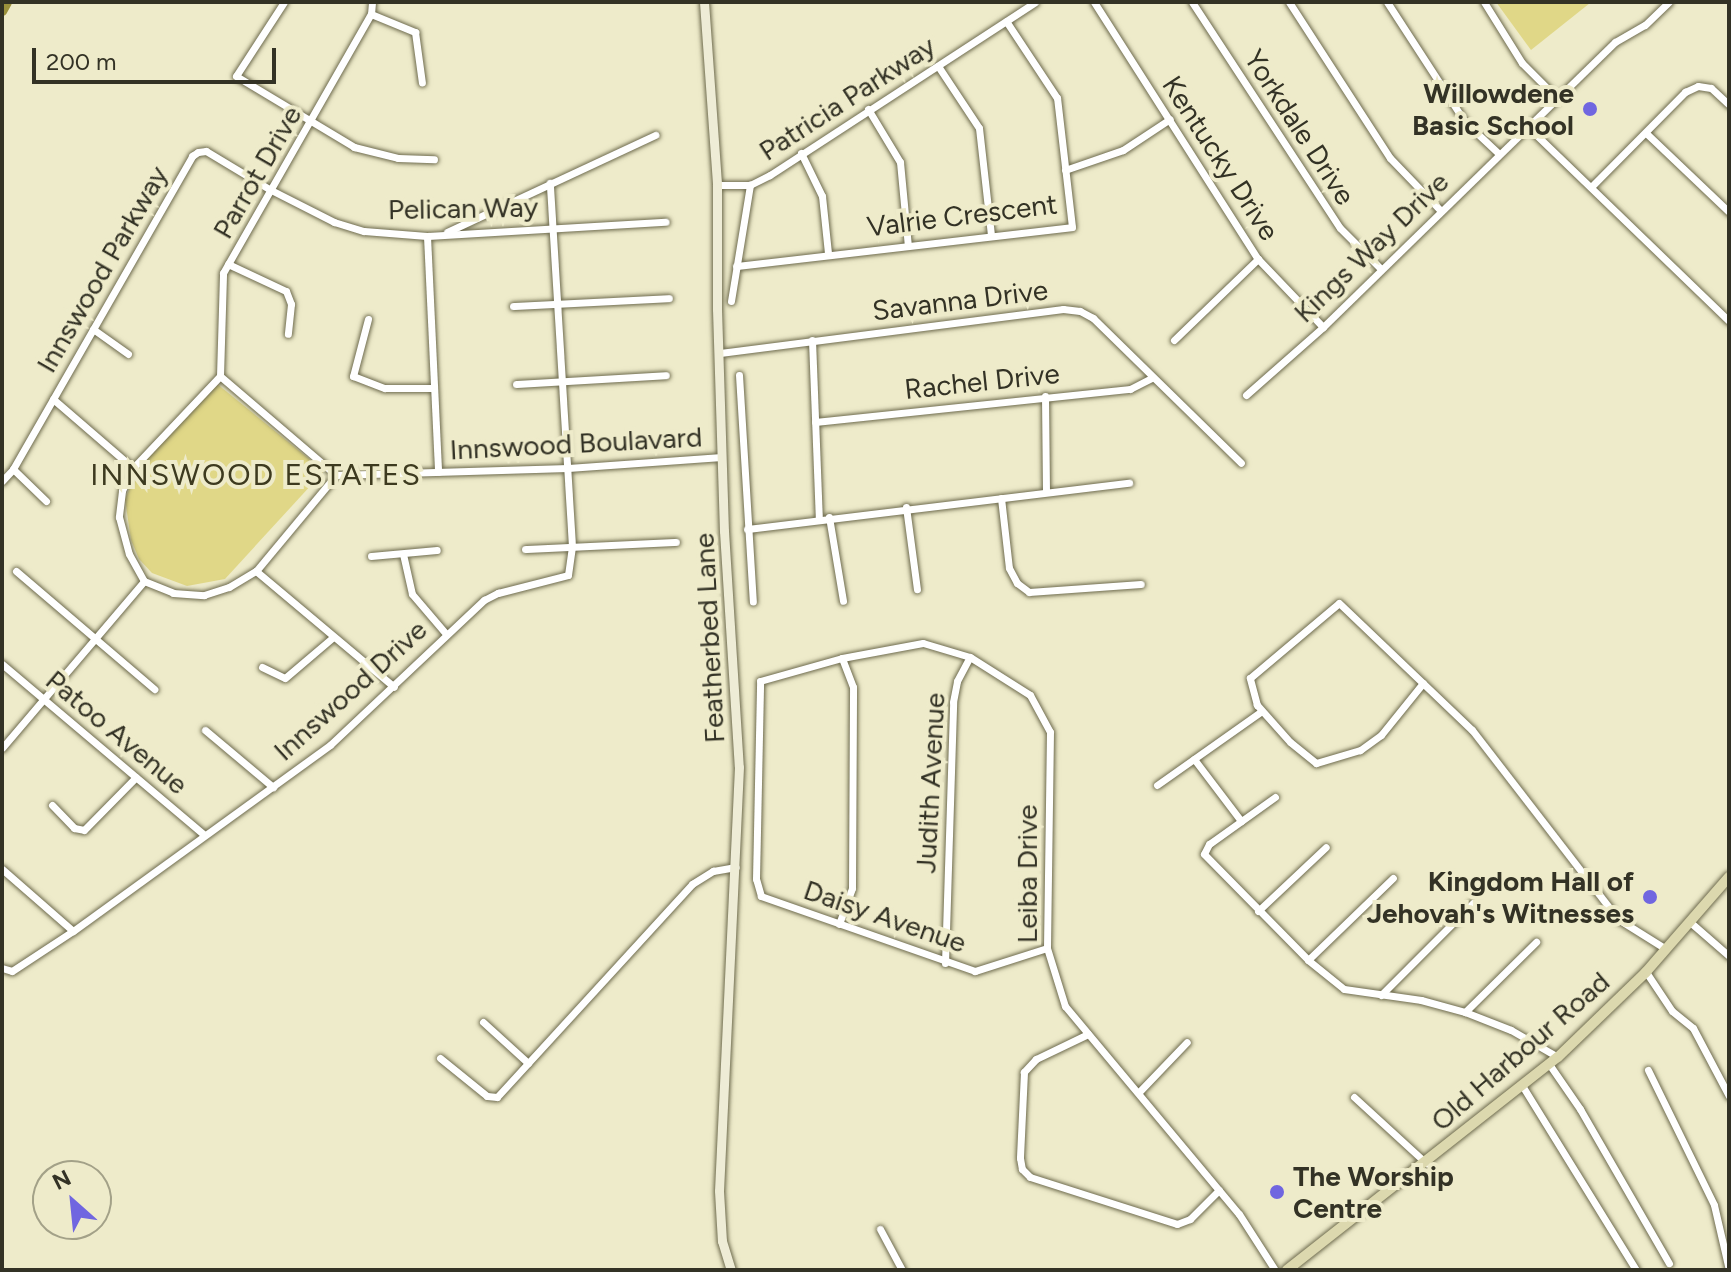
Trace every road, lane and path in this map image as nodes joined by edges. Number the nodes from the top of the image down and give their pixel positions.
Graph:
1 (284, 2) edge
2 (372, 2) edge
3 (704, 2) edge
4 (1035, 2) edge
5 (1094, 2) edge
6 (1192, 2) edge
7 (1289, 2) edge
8 (1387, 2) edge
9 (1484, 2) edge
10 (1669, 2) edge
11 (371, 14) junction
12 (1006, 21) junction
13 (938, 66) junction
14 (422, 83) dead end
15 (1557, 98) junction
16 (1729, 105) edge
17 (868, 109) junction
18 (1170, 119) junction
19 (311, 123) junction
20 (1528, 127) junction
21 (1646, 133) junction
22 (655, 135) dead end
23 (801, 153) junction
24 (1498, 153) junction
25 (434, 159) dead end
26 (1065, 170) junction
27 (550, 183) junction
28 (717, 185) junction
29 (750, 185) junction
30 (1591, 187) junction
31 (271, 190) junction
32 (1440, 210) junction
33 (1729, 212) edge
34 (666, 222) dead end
35 (553, 228) junction
36 (441, 234) junction
37 (991, 235) junction
38 (427, 236) junction
39 (908, 246) junction
40 (828, 253) junction
41 (1258, 259) junction
42 (228, 264) junction
43 (736, 266) junction
44 (1381, 269) junction
45 (669, 298) dead end
46 (731, 301) dead end
47 (557, 304) junction
48 (513, 306) dead end
49 (368, 319) dead end
50 (1729, 321) edge
51 (1323, 327) junction
52 (93, 329) junction
53 (288, 334) dead end
54 (812, 340) junction
55 (1174, 340) dead end
56 (720, 353) junction
57 (128, 354) dead end
58 (666, 375) dead end
59 (739, 375) dead end
60 (220, 376) junction
61 (1152, 378) junction
62 (565, 381) junction
63 (516, 384) dead end
64 (433, 388) junction
65 (1246, 395) dead end
66 (1045, 396) junction
67 (53, 399) junction
68 (815, 422) junction
69 (722, 457) junction
70 (1241, 463) dead end
71 (133, 468) junction
72 (568, 468) junction
73 (13, 469) junction
74 (438, 472) junction
75 (336, 475) junction
76 (2, 481) edge
77 (1129, 483) dead end
78 (1046, 492) junction
79 (1001, 498) junction
80 (46, 501) dead end
81 (906, 507) junction
82 (829, 517) junction
83 (819, 519) junction
84 (747, 529) junction
85 (676, 542) dead end
86 (572, 546) junction
87 (525, 549) dead end
88 (437, 550) dead end
89 (403, 554) junction
90 (371, 556) dead end
91 (16, 571) dead end
92 (256, 571) junction
93 (144, 581) junction
94 (1141, 584) dead end
95 (917, 589) dead end
96 (843, 601) dead end
97 (753, 602) dead end
98 (446, 634) junction
99 (332, 638) junction
100 (96, 641) junction
101 (970, 657) junction
102 (842, 658) junction
103 (2, 664) edge
104 (262, 667) dead end
105 (1423, 683) junction
106 (394, 687) junction
107 (154, 689) dead end
108 (45, 699) junction
109 (1262, 711) junction
110 (205, 730) dead end
111 (2, 748) edge
112 (1194, 759) junction
113 (136, 777) junction
114 (1157, 785) dead end
115 (273, 787) junction
116 (738, 793) junction
117 (757, 795) junction
118 (1275, 797) dead end
119 (52, 805) dead end
120 (1241, 821) junction
121 (203, 834) junction
122 (1326, 847) dead end
123 (736, 867) junction
124 (2, 869) edge
125 (1729, 877) edge
126 (1393, 878) dead end
127 (1473, 903) dead end
128 (1258, 911) junction
129 (1690, 922) junction
130 (839, 924) junction
131 (73, 931) junction
132 (1536, 942) dead end
133 (1047, 948) junction
134 (1666, 949) junction
135 (1729, 956) edge
136 (1308, 960) junction
137 (945, 963) junction
138 (2, 968) edge
139 (1646, 972) junction
140 (1381, 995) junction
141 (1465, 1012) junction
142 (483, 1022) dead end
143 (1088, 1034) junction
144 (1187, 1042) dead end
145 (440, 1058) dead end
146 (1553, 1060) junction
147 (528, 1063) junction
148 (1648, 1070) dead end
149 (1523, 1087) junction
150 (1139, 1092) junction
151 (1729, 1096) edge
152 (1354, 1097) dead end
153 (1426, 1163) junction
154 (1219, 1190) junction
155 (880, 1229) dead end
156 (1669, 1263) dead end
157 (731, 1270) edge
158 (902, 1270) edge
159 (1275, 1270) edge
160 (1287, 1270) edge
161 (1636, 1270) edge
162 (1729, 1270) edge

1 - 19 street
2 - 11 street, Parrot Drive
3 - 28 main road, Featherbed Lane
4 - 12 street, Patricia Parkway
5 - 18 street, Kentucky Drive
6 - 44 street, Yorkdale Drive
7 - 32 street
8 - 24 street
9 - 15 street
10 - 15 street, Kings Way Drive
11 - 14 street
11 - 19 street, Parrot Drive
12 - 13 street, Patricia Parkway
12 - 26 street, Valrie Crescent
13 - 17 street, Patricia Parkway
13 - 37 street
15 - 20 street, Kings Way Drive
16 - 21 street
17 - 23 street, Patricia Parkway
17 - 39 street
18 - 26 street
18 - 41 street, Kentucky Drive
19 - 25 street
19 - 31 street, Parrot Drive
20 - 24 street, Kings Way Drive
20 - 30 street
21 - 30 street
21 - 33 street
22 - 27 street
23 - 29 street, Patricia Parkway
23 - 40 street
24 - 32 street, Kings Way Drive
26 - 37 street, Valrie Crescent
27 - 35 street, Innswood Drive
27 - 36 street
28 - 29 street, Patricia Parkway
28 - 56 main road, Featherbed Lane
29 - 43 street
30 - 50 street
31 - 38 street, Pelican Way
31 - 42 street, Parrot Drive
31 - 52 street, Innswood Parkway
32 - 44 street, Kings Way Drive
34 - 35 street, Pelican Way
35 - 36 street, Pelican Way
35 - 47 street, Innswood Drive
36 - 38 street, Pelican Way
37 - 39 street, Valrie Crescent
38 - 64 street
39 - 40 street, Valrie Crescent
40 - 43 street, Valrie Crescent
41 - 51 street, Kentucky Drive
41 - 55 street
42 - 53 street
42 - 60 street, Parrot Drive
43 - 46 street
44 - 51 street, Kings Way Drive
45 - 47 street
47 - 48 street
47 - 62 street, Innswood Drive
49 - 64 street
51 - 65 street, Kings Way Drive
52 - 57 street
52 - 67 street, Innswood Parkway
54 - 56 street, Savanna Drive
54 - 61 street, Savanna Drive
54 - 68 street
56 - 69 main road, Featherbed Lane
58 - 62 street
59 - 84 street
60 - 71 street
60 - 75 street
61 - 66 street, Rachel Drive
61 - 70 street, Savanna Drive
62 - 63 street
62 - 72 street, Innswood Drive
64 - 74 street
66 - 68 street, Rachel Drive
66 - 78 street
67 - 71 street
67 - 73 street, Innswood Parkway
68 - 83 street
69 - 72 street, Innswood Boulavard
69 - 116 main road, Featherbed Lane
71 - 93 street
72 - 74 street, Innswood Boulavard
72 - 86 street, Innswood Drive
73 - 76 street, Innswood Parkway
73 - 80 street
74 - 75 street, Innswood Boulavard
75 - 92 street
77 - 78 street
78 - 79 street
79 - 81 street
79 - 94 street
81 - 82 street
81 - 95 street
82 - 83 street
82 - 96 street
83 - 84 street
84 - 97 street
85 - 86 street
86 - 87 street
86 - 98 street, Innswood Drive
88 - 89 street
89 - 90 street
89 - 98 street
91 - 100 street
92 - 93 street
92 - 99 street
93 - 100 street
98 - 106 street, Innswood Drive
99 - 104 street
99 - 106 street
100 - 107 street
100 - 108 street
101 - 102 street, Leiba Drive
101 - 133 street, Leiba Drive
101 - 137 street, Judith Avenue
102 - 117 street, Leiba Drive
102 - 130 street
103 - 108 street, Patoo Avenue
105 - 109 street
105 - 109 street
105 - 134 street
106 - 115 street, Innswood Drive
108 - 111 street
108 - 113 street, Patoo Avenue
109 - 112 street
110 - 115 street
112 - 114 street
112 - 120 street
113 - 119 street
113 - 121 street, Patoo Avenue
115 - 121 street, Innswood Drive
116 - 117 street
116 - 123 main road, Featherbed Lane
117 - 130 street, Daisy Avenue
118 - 120 street
120 - 128 street
121 - 131 street, Innswood Drive
122 - 128 street
123 - 147 street
123 - 157 main road, Featherbed Lane
124 - 131 street
125 - 129 main road, Old Harbour Road
126 - 136 street
127 - 140 street
128 - 136 street
129 - 134 main road, Old Harbour Road
129 - 135 street
130 - 137 street, Daisy Avenue
131 - 138 street, Innswood Drive
132 - 141 street
133 - 137 street, Daisy Avenue
133 - 143 street, Leiba Drive
134 - 139 main road, Old Harbour Road
136 - 140 street
139 - 146 main road, Old Harbour Road
139 - 151 street
140 - 141 street
141 - 146 street
142 - 147 street
143 - 150 street, Leiba Drive
143 - 154 street
144 - 150 street
145 - 147 street
146 - 149 main road, Old Harbour Road
146 - 156 street
148 - 162 street
149 - 153 main road, Old Harbour Road
149 - 161 street
150 - 154 street, Leiba Drive
152 - 153 street
153 - 160 main road, Old Harbour Road
154 - 159 street, Leiba Drive
155 - 158 street

